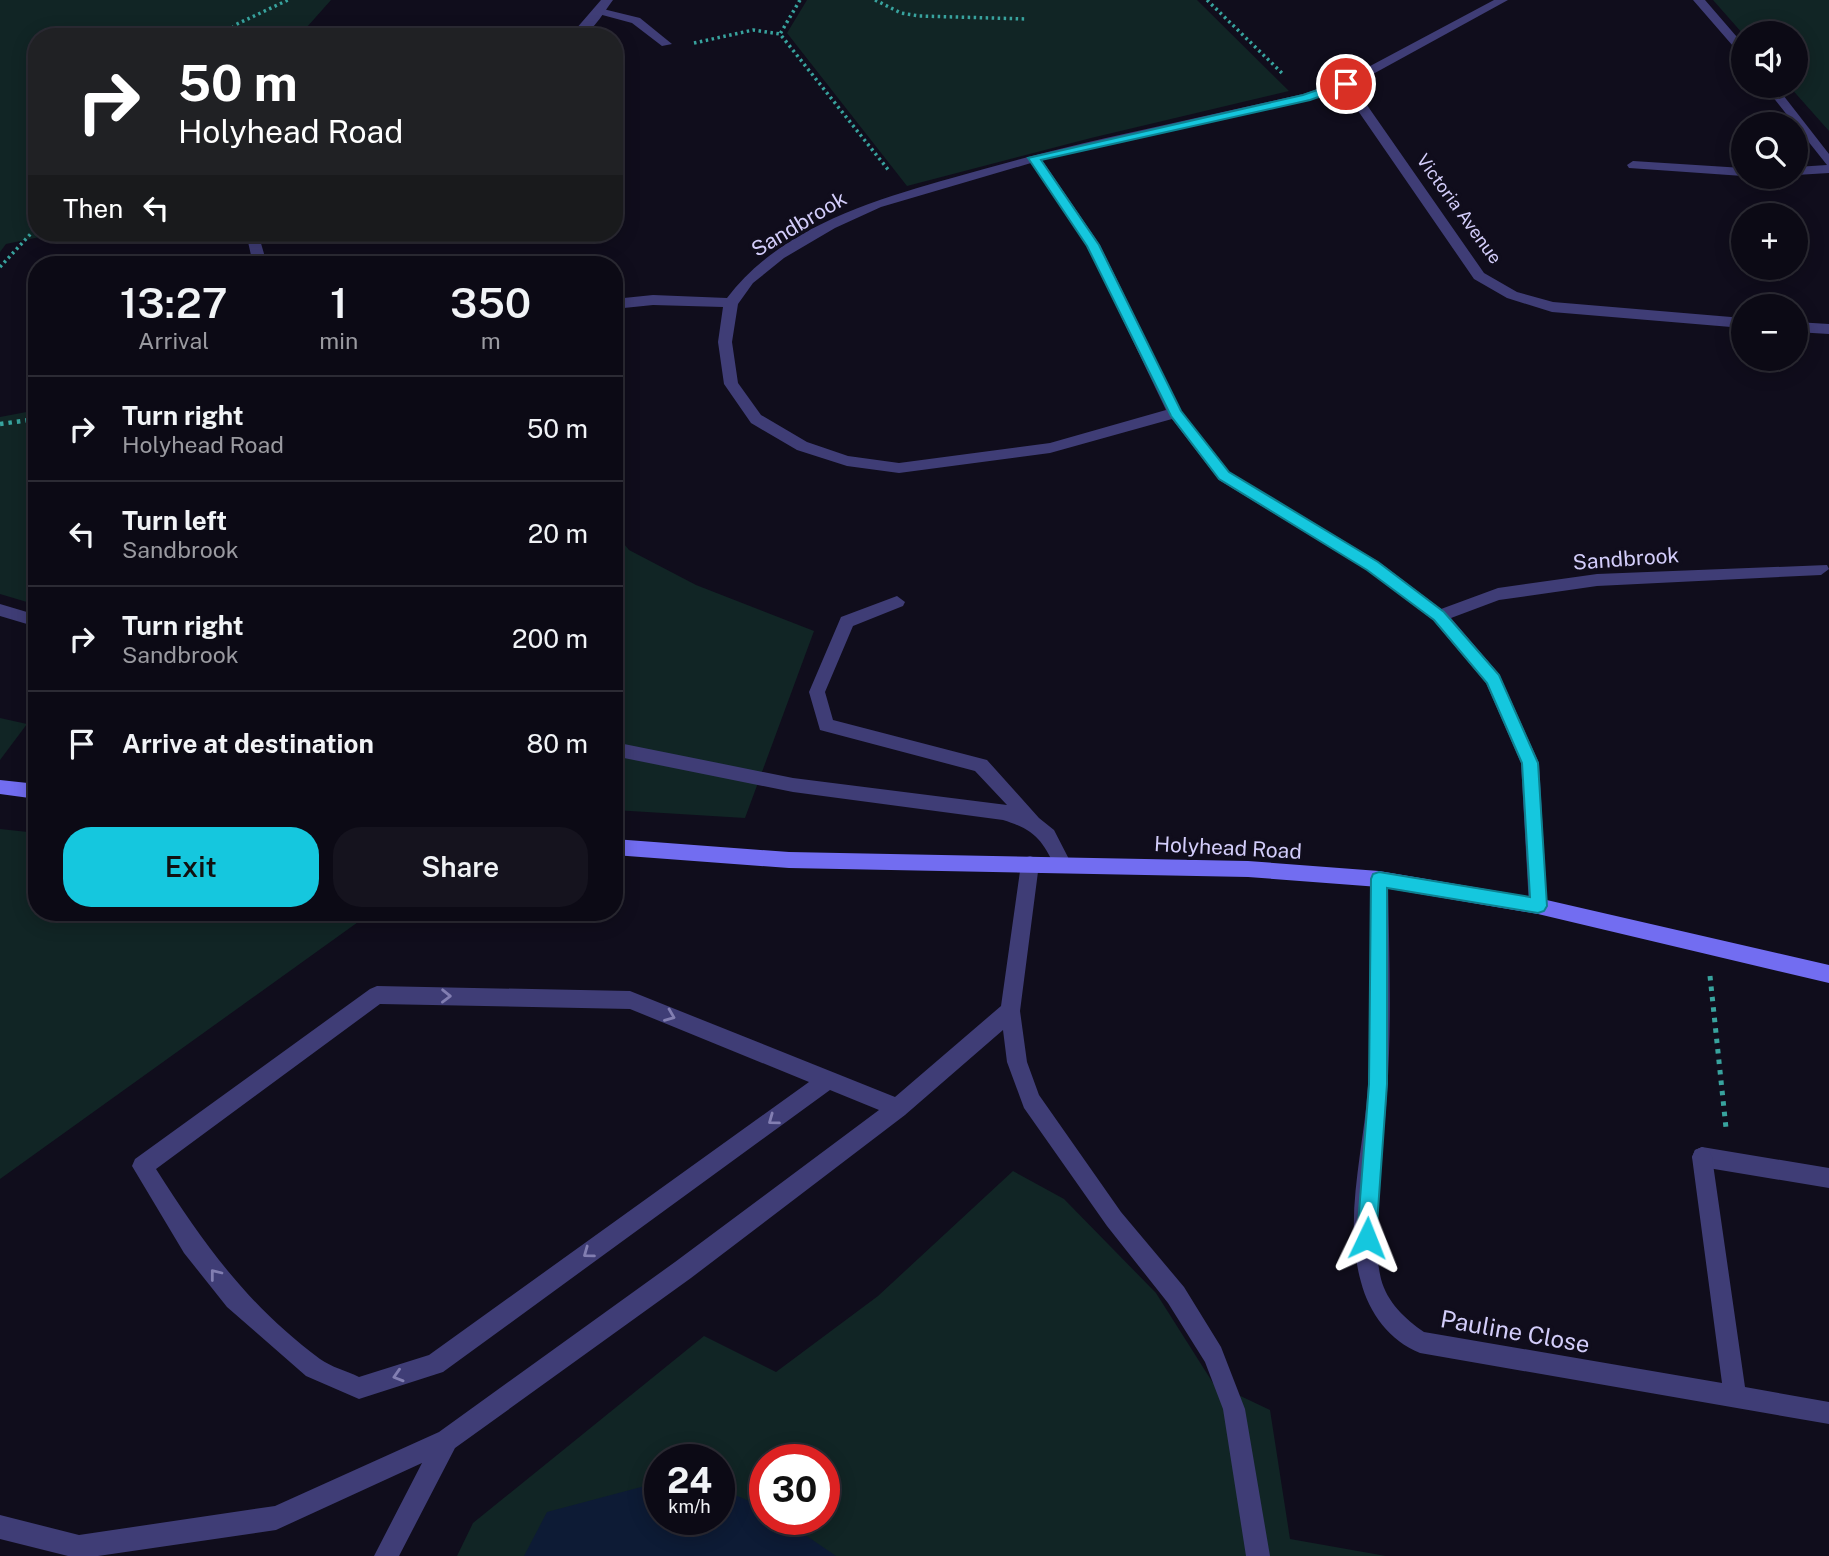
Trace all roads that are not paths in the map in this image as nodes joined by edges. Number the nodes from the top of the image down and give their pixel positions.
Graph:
1 (607, 0) edge
2 (1502, 0) edge
3 (1699, 0) edge
4 (599, 10) junction
5 (586, 28) edge
6 (1731, 37) edge
7 (666, 44) dead end
8 (1346, 84) junction
9 (1779, 98) edge
10 (1034, 158) junction
11 (1829, 162) edge
12 (1633, 165) dead end
13 (1829, 169) edge
14 (1808, 170) edge
15 (1731, 171) edge
16 (623, 303) edge
17 (731, 303) junction
18 (1731, 322) edge
19 (1808, 328) edge
20 (1829, 329) edge
21 (1175, 413) junction
22 (1825, 570) edge
23 (897, 602) dead end
24 (0, 610) edge
25 (1439, 616) junction
26 (28, 618) edge
27 (623, 751) edge
28 (0, 787) edge
29 (28, 791) edge
30 (1031, 820) junction
31 (623, 848) edge
32 (1030, 864) junction
33 (1063, 864) junction
34 (1379, 879) junction
35 (1538, 906) junction
36 (1829, 974) edge
37 (1010, 1011) junction
38 (828, 1080) junction
39 (898, 1108) junction
40 (1829, 1178) edge
41 (1735, 1396) junction
42 (1829, 1413) edge
43 (447, 1440) junction
44 (0, 1527) edge
45 (386, 1556) edge
46 (1258, 1556) edge

1 - 4 street
2 - 8 street, Sandbrook
3 - 6 street
4 - 5 street
4 - 7 street
8 - 10 street, Sandbrook
8 - 18 street, Victoria Avenue
9 - 11 street
10 - 17 street, Sandbrook
10 - 21 street
12 - 15 street
13 - 14 street
16 - 17 street
17 - 21 street
19 - 20 street
21 - 25 street
22 - 25 street, Sandbrook
23 - 30 street
24 - 26 street
25 - 35 street
27 - 30 street
28 - 29 main road
30 - 33 street
31 - 32 main road, Holyhead Road
32 - 33 main road, Holyhead Road
32 - 37 street
33 - 34 main road, Holyhead Road
34 - 35 main road, Holyhead Road
34 - 41 street, Pauline Close
35 - 36 main road, Holyhead Road
37 - 39 street
37 - 46 street
38 -> 38 street
38 - 39 street
39 - 43 street
40 - 41 street
41 - 42 street, Pauline Close
43 - 44 street
43 - 45 street

